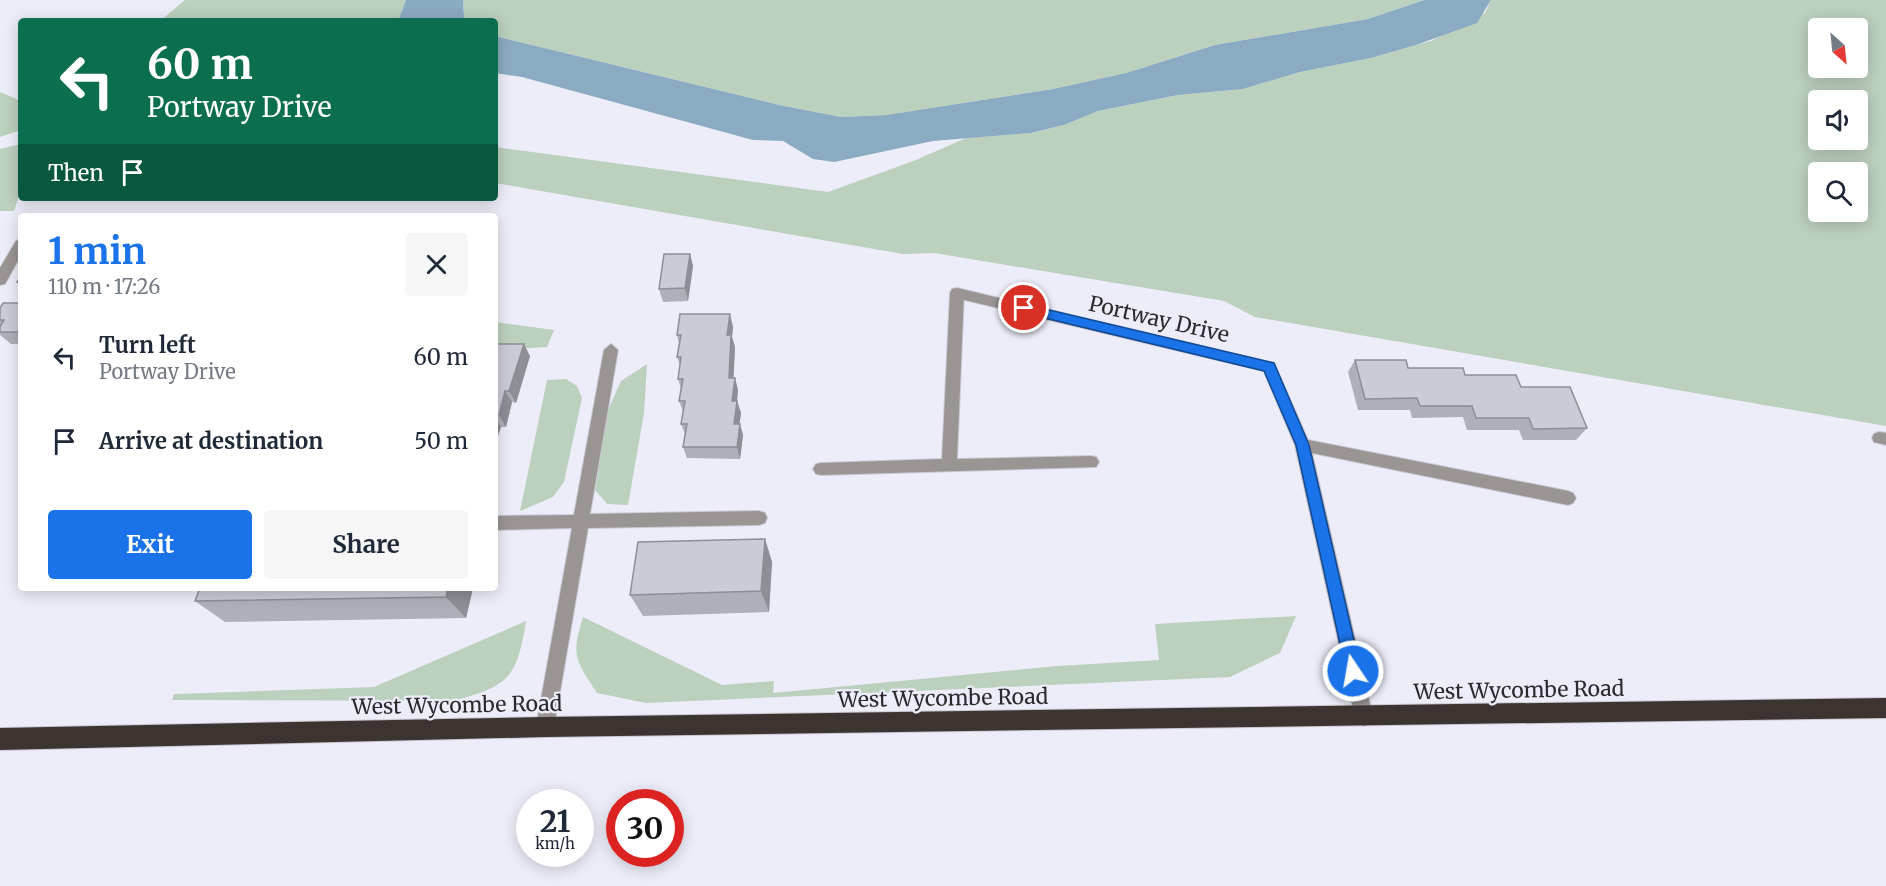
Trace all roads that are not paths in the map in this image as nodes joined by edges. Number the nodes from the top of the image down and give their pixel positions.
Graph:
1 (18, 249) edge
2 (0, 280) edge
3 (611, 350) dead end
4 (1303, 445) junction
5 (1091, 462) dead end
6 (949, 466) junction
7 (821, 469) dead end
8 (1568, 498) dead end
9 (759, 518) dead end
10 (581, 522) junction
11 (498, 523) edge
12 (1886, 708) edge
13 (1364, 717) junction
14 (545, 727) junction
15 (0, 739) edge

1 - 2 street
3 - 10 street
4 - 6 street, Portway Drive
4 - 8 street
4 - 13 street, Portway Drive
5 - 6 street
6 - 7 street
9 - 10 street
10 - 11 street
10 - 14 street
12 - 13 highway, West Wycombe Road
13 - 14 highway, West Wycombe Road
14 - 15 highway, West Wycombe Road

